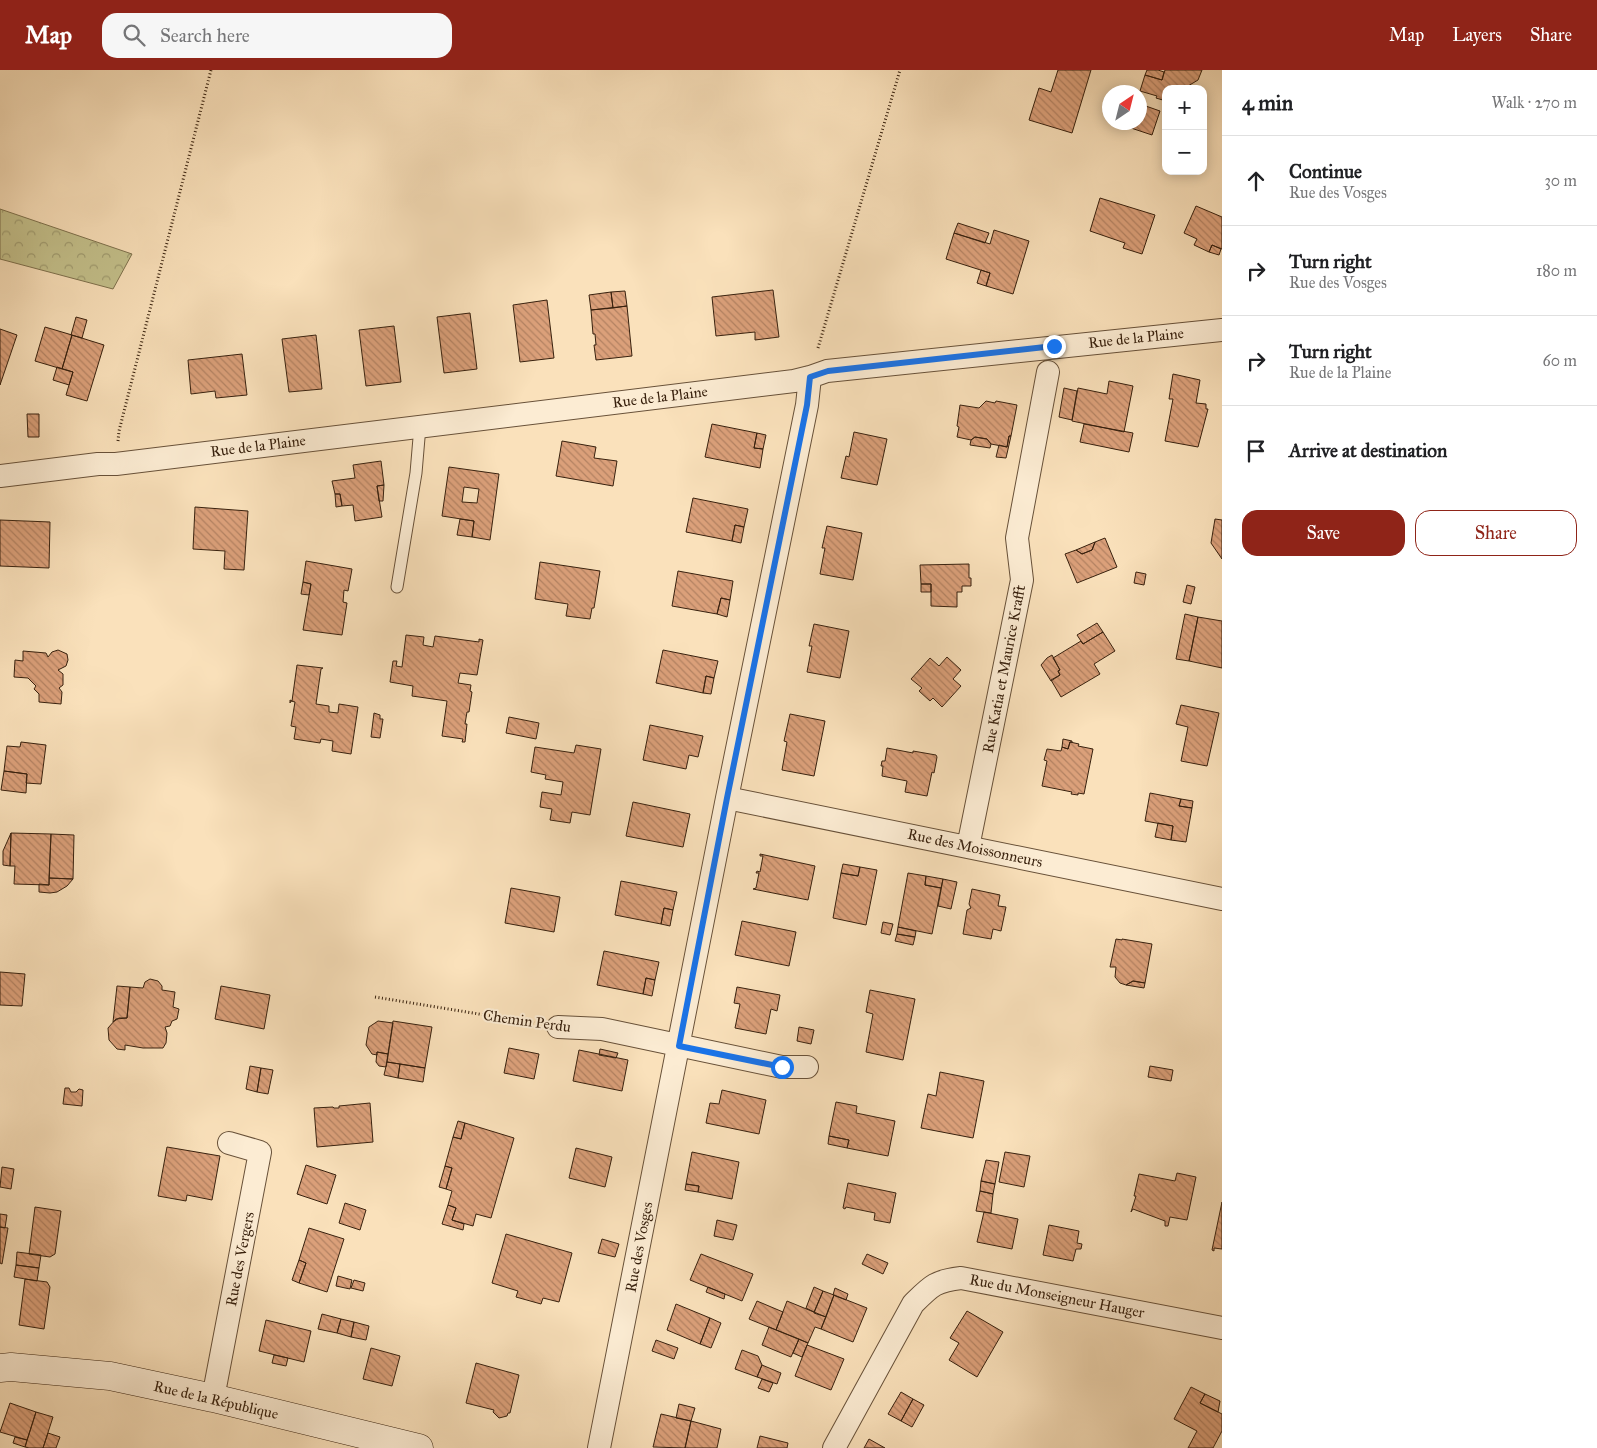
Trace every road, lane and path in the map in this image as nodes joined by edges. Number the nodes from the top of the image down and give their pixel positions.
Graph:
1 (211, 70) edge
2 (900, 70) edge
3 (1222, 330) edge
4 (1048, 372) dead end
5 (810, 377) junction
6 (420, 426) junction
7 (107, 464) junction
8 (0, 476) edge
9 (397, 587) dead end
10 (727, 798) junction
11 (968, 847) junction
12 (1222, 898) edge
13 (375, 997) dead end
14 (558, 1027) joint
15 (679, 1046) junction
16 (807, 1067) dead end
17 (230, 1143) dead end
18 (1222, 1328) edge
19 (6, 1367) edge
20 (213, 1398) junction
21 (419, 1448) edge
22 (600, 1448) edge
23 (834, 1448) edge

1 - 7 path
2 - 5 path
3 - 5 street, Rue de la Plaine
4 - 11 street, Rue Katia et Maurice Krafft
5 - 6 street, Rue de la Plaine
5 - 10 street, Rue des Vosges
6 - 7 street, Rue de la Plaine
6 - 9 lane
7 - 8 street, Rue de la Plaine
10 - 11 street, Rue des Moissonneurs
10 - 15 street, Rue des Vosges
11 - 12 street, Rue des Moissonneurs
13 - 14 path, Chemin Perdu
14 - 15 street, Chemin Perdu
15 - 16 street
15 - 22 street, Rue des Vosges
17 - 20 street, Rue des Vergers
18 - 23 street, Rue du Monseigneur Hauger
19 - 20 main road, Rue de la République
20 - 21 main road, Rue de la République

